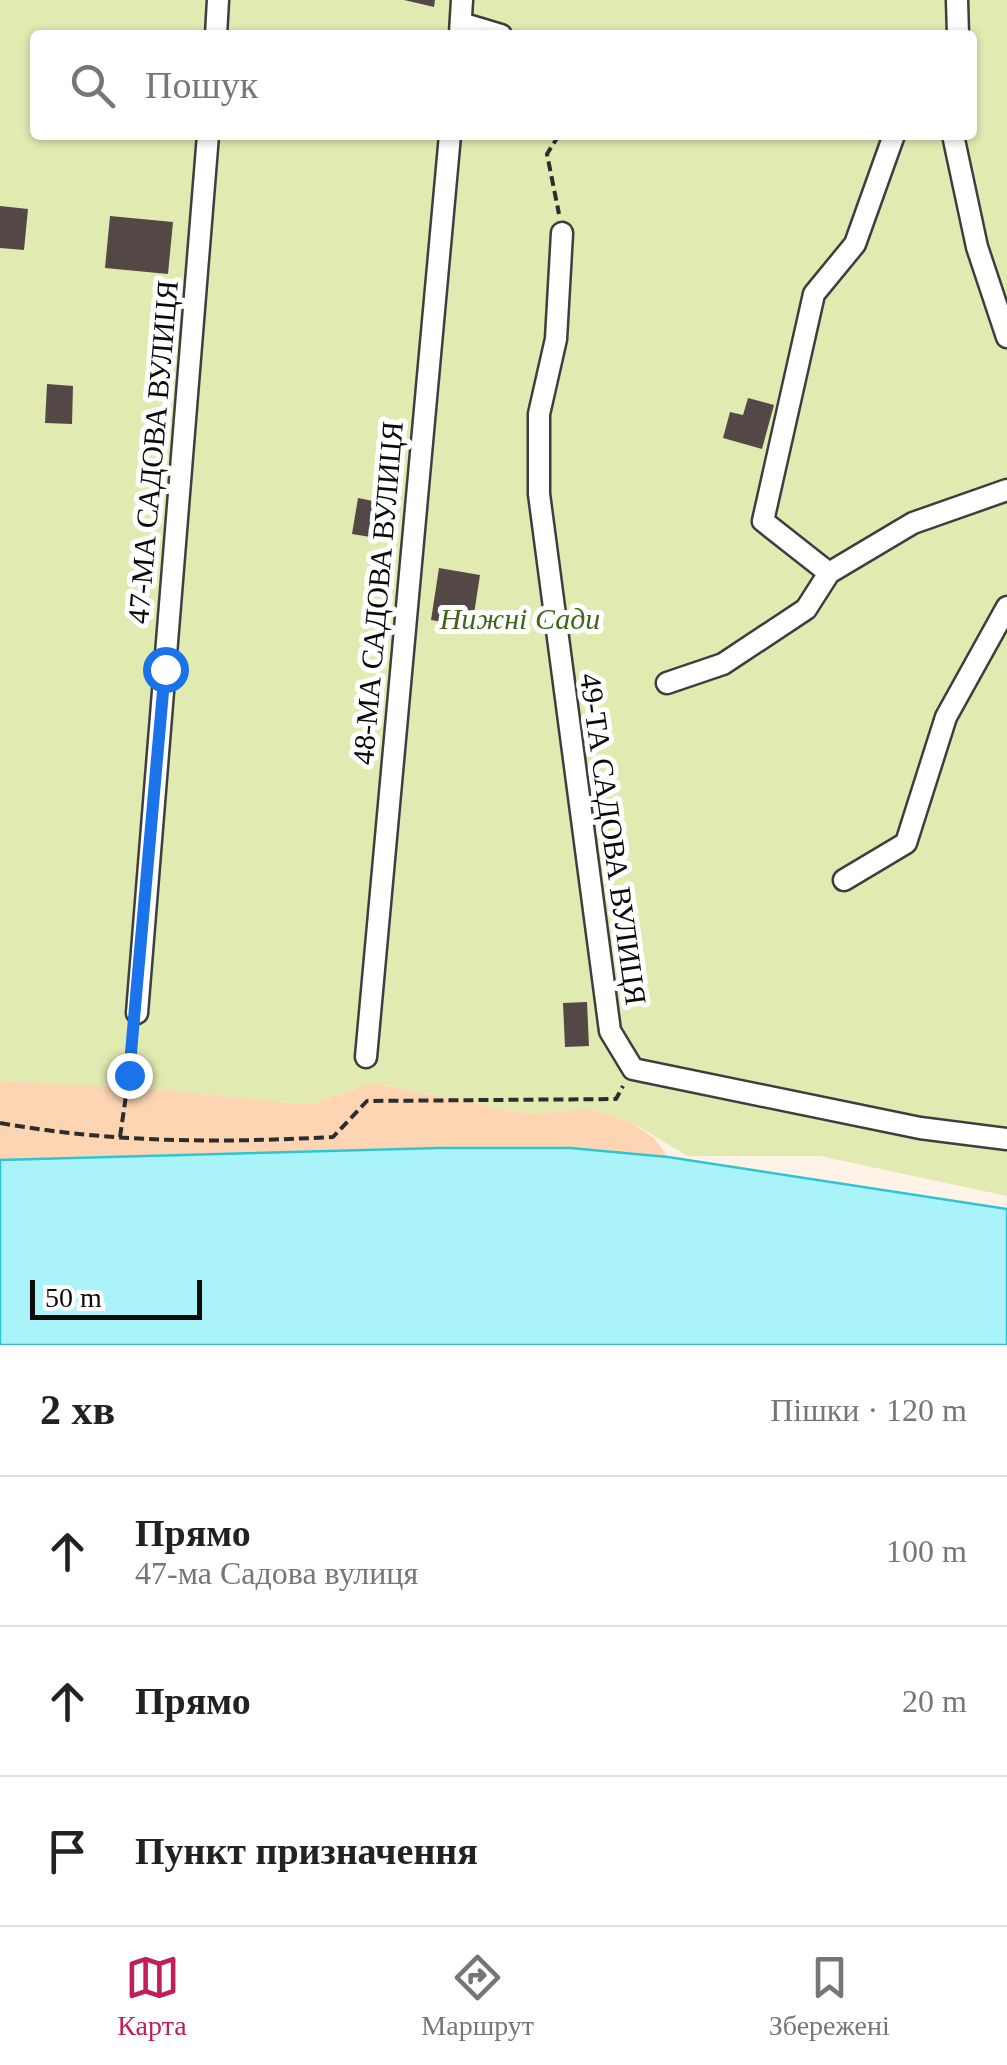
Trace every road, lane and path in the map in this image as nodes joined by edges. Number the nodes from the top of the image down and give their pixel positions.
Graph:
1 (218, 0) edge
2 (462, 0) edge
3 (957, 0) edge
4 (460, 29) edge
5 (216, 30) edge
6 (958, 30) edge
7 (208, 140) edge
8 (450, 140) edge
9 (555, 140) edge
10 (892, 140) edge
11 (954, 140) edge
12 (562, 233) joint
13 (1007, 338) edge
14 (1007, 490) edge
15 (829, 573) junction
16 (1007, 607) edge
17 (668, 682) dead end
18 (844, 880) dead end
19 (137, 1013) joint
20 (366, 1058) dead end
21 (633, 1069) junction
22 (0, 1123) edge
23 (120, 1137) junction
24 (1007, 1139) edge

1 - 5 street
2 - 4 street
3 - 6 street
7 - 19 street, 47-МА САДОВА ВУЛИЦЯ
8 - 20 street, 48-МА САДОВА ВУЛИЦЯ
9 - 12 path
10 - 15 street
11 - 13 street
12 - 21 street, 49-ТА САДОВА ВУЛИЦЯ
14 - 15 street
15 - 17 street
16 - 18 street
19 - 23 path
21 - 23 path
21 - 24 street
22 - 23 path

